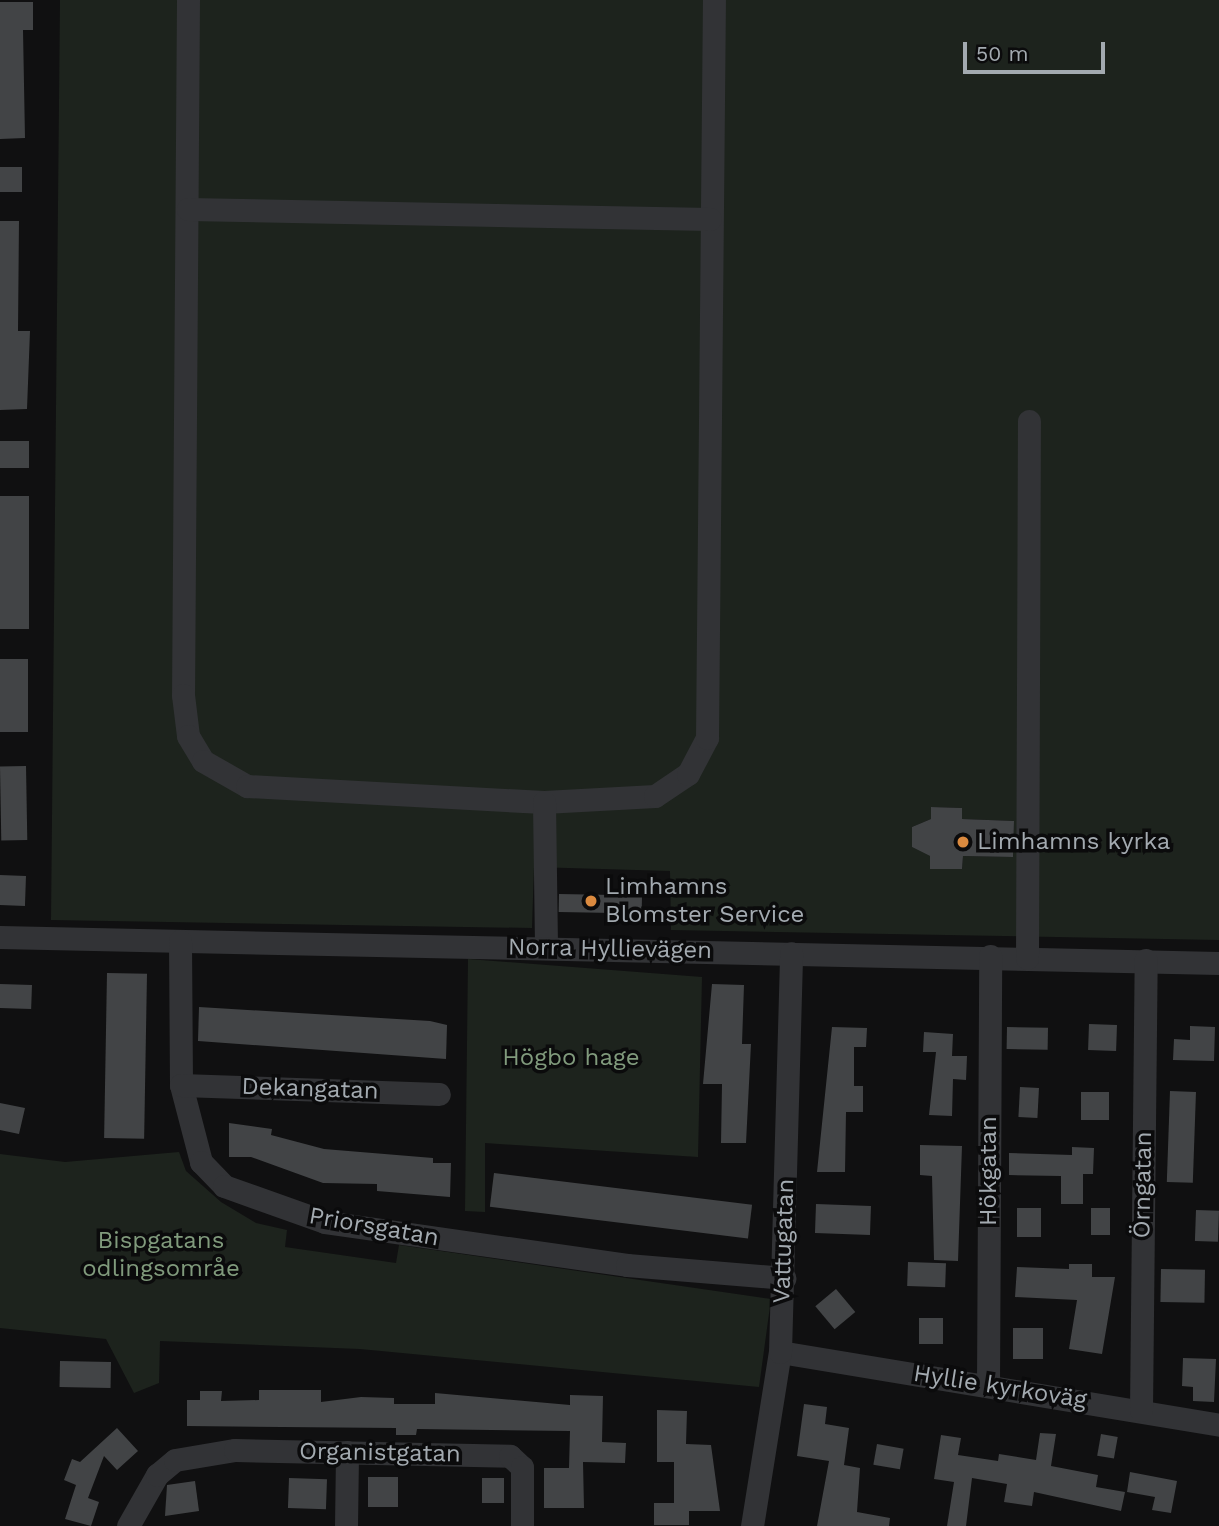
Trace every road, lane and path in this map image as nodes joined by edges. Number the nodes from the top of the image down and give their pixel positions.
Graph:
1 (188, 0) edge
2 (714, 0) edge
3 (188, 209) junction
4 (710, 219) junction
5 (1029, 421) dead end
6 (544, 802) junction
7 (0, 937) edge
8 (180, 941) junction
9 (546, 948) junction
10 (792, 953) junction
11 (990, 956) junction
12 (1027, 958) junction
13 (1146, 960) junction
14 (1219, 963) edge
15 (180, 1085) junction
16 (439, 1094) dead end
17 (784, 1278) junction
18 (780, 1352) junction
19 (988, 1385) junction
20 (1141, 1410) junction
21 (1219, 1425) edge
22 (347, 1452) junction
23 (128, 1526) edge
24 (346, 1526) edge
25 (522, 1526) edge
26 (752, 1526) edge

1 - 3 street
2 - 4 street
3 - 4 street
3 - 6 street
4 - 6 street
5 - 12 street
6 - 9 street
7 - 8 street, Norra Hyllievägen
8 - 9 street, Norra Hyllievägen
8 - 15 street, Priorsgatan
9 - 10 street, Norra Hyllievägen
10 - 11 street, Norra Hyllievägen
10 - 17 street, Vattugatan
11 - 12 street, Norra Hyllievägen
11 - 19 street, Hökgatan
12 - 13 street, Norra Hyllievägen
13 - 14 street, Norra Hyllievägen
13 - 20 street, Örngatan
15 - 16 street, Dekangatan
15 - 17 street, Priorsgatan
17 - 18 street, Vattugatan
18 - 19 street, Hyllie kyrkoväg
18 - 26 street, Vattugatan
19 - 20 street, Hyllie kyrkoväg
20 - 21 street, Hyllie kyrkoväg
22 - 23 street, Organistgatan
22 - 24 street
22 - 25 street, Organistgatan

